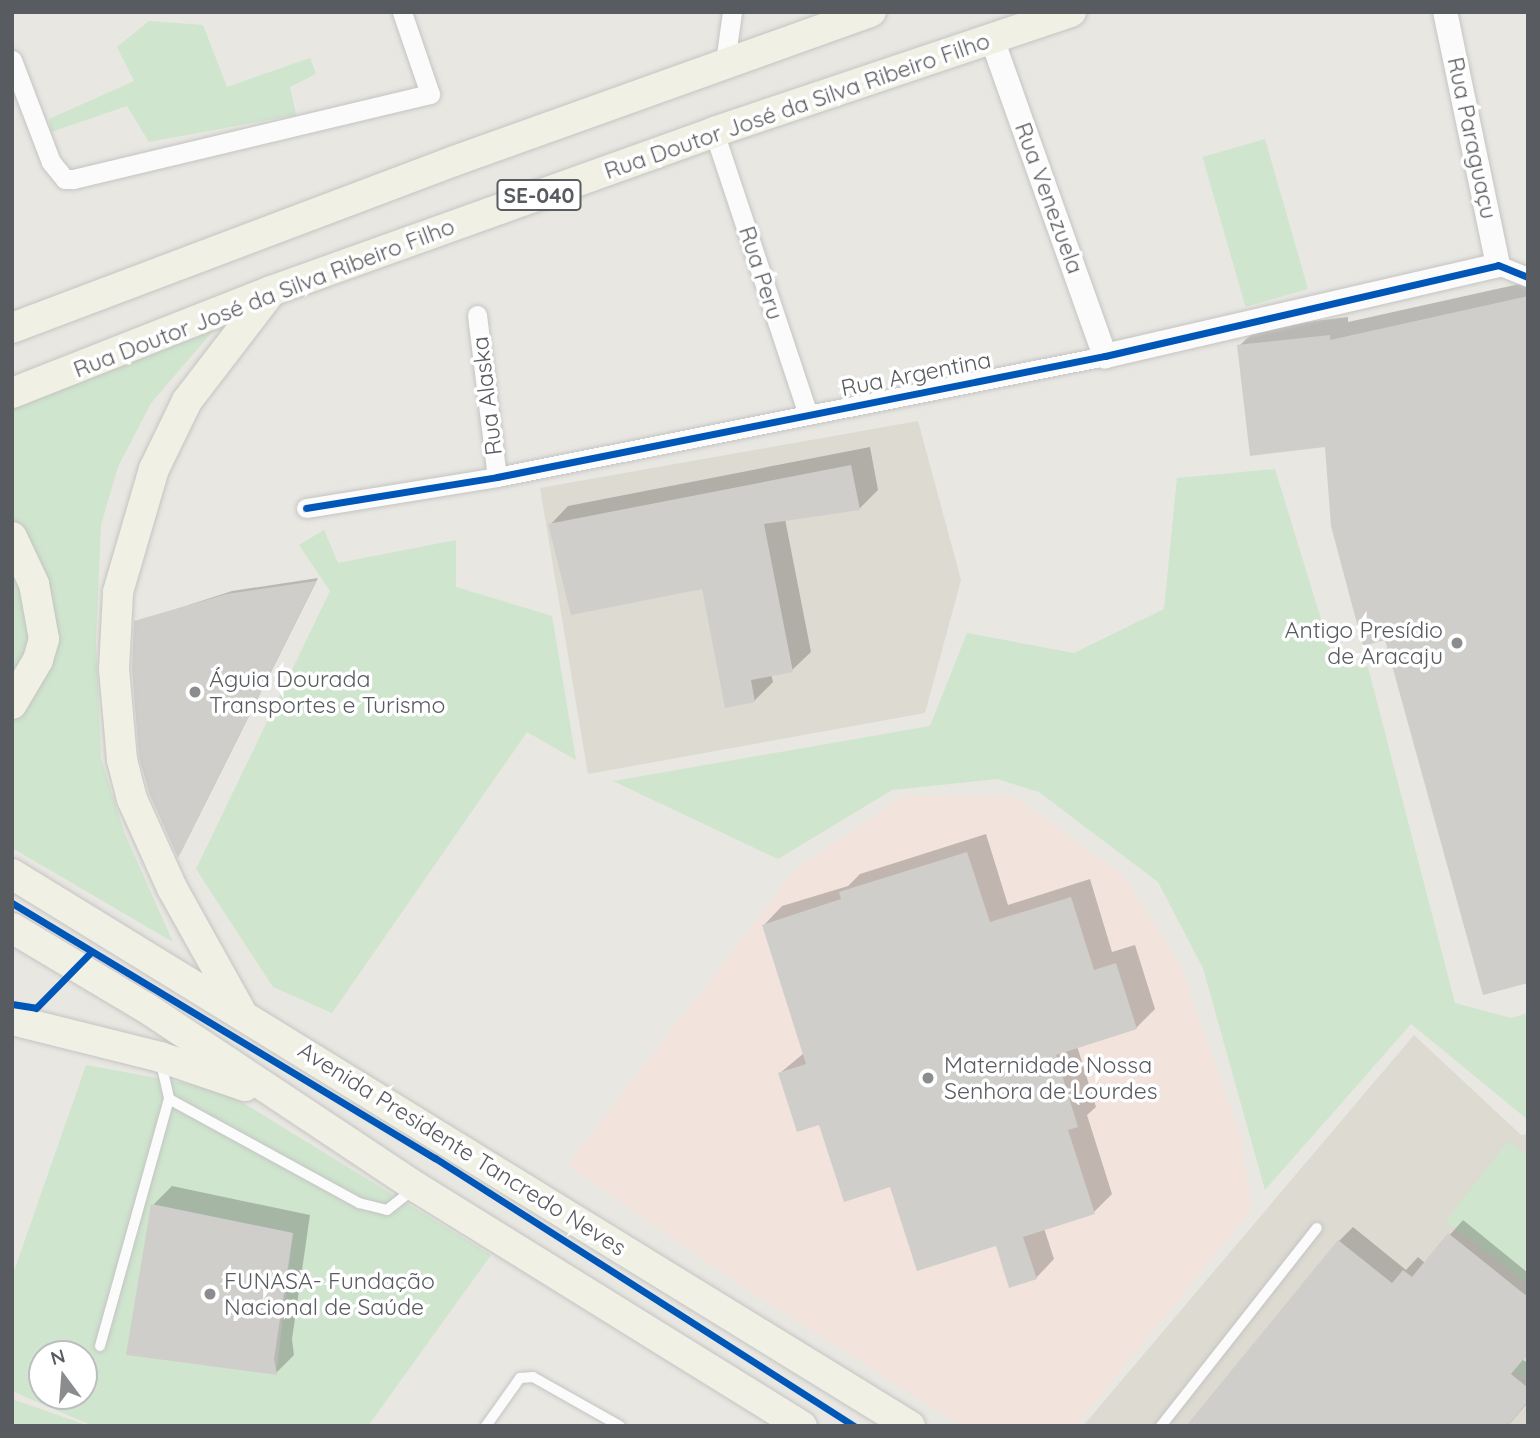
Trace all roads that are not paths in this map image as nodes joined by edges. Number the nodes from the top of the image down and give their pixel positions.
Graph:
1 (402, 12) edge
2 (732, 12) edge
3 (871, 12) edge
4 (1071, 12) edge
5 (1446, 12) edge
6 (992, 39) junction
7 (12, 60) edge
8 (725, 62) junction
9 (713, 132) junction
10 (1498, 265) junction
11 (1528, 277) edge
12 (271, 291) junction
13 (477, 315) dead end
14 (12, 328) edge
15 (1105, 356) junction
16 (12, 393) edge
17 (808, 415) junction
18 (497, 477) junction
19 (306, 508) dead end
20 (12, 537) edge
21 (12, 704) edge
22 (12, 874) edge
23 (20, 939) edge
24 (242, 1014) junction
25 (12, 1020) edge
26 (160, 1057) junction
27 (169, 1099) junction
28 (285, 1099) junction
29 (416, 1187) junction
30 (1317, 1228) dead end
31 (100, 1346) dead end
32 (486, 1426) edge
33 (620, 1426) edge
34 (802, 1426) edge
35 (910, 1426) edge
36 (1161, 1426) edge

1 - 7 street
2 - 8 street
3 - 8 main road, SE-040
4 - 6 main road, Rua Doutor José da Silva Ribeiro Filho / SE-040
5 - 10 street, Rua Paraguaçu
6 - 9 main road, Rua Doutor José da Silva Ribeiro Filho / SE-040
6 - 15 street, Rua Venezuela
8 - 14 main road, SE-040
9 - 12 main road, Rua Doutor José da Silva Ribeiro Filho / SE-040
9 - 17 street, Rua Peru
10 - 11 street
10 - 15 street, Rua Argentina
12 - 16 main road, Rua Doutor José da Silva Ribeiro Filho / SE-040
12 - 24 main road
13 - 18 street, Rua Alaska
15 - 17 street, Rua Argentina
17 - 18 street, Rua Argentina
18 - 19 street, Rua Argentina
20 - 21 main road
22 - 24 main road, Avenida Presidente Tancredo Neves
23 - 28 main road
24 - 35 main road, Avenida Presidente Tancredo Neves
25 - 26 main road
26 - 27 lane
26 - 28 main road
27 - 29 lane
27 - 31 lane
28 - 29 main road
29 - 34 main road
30 - 36 lane
32 - 33 lane

